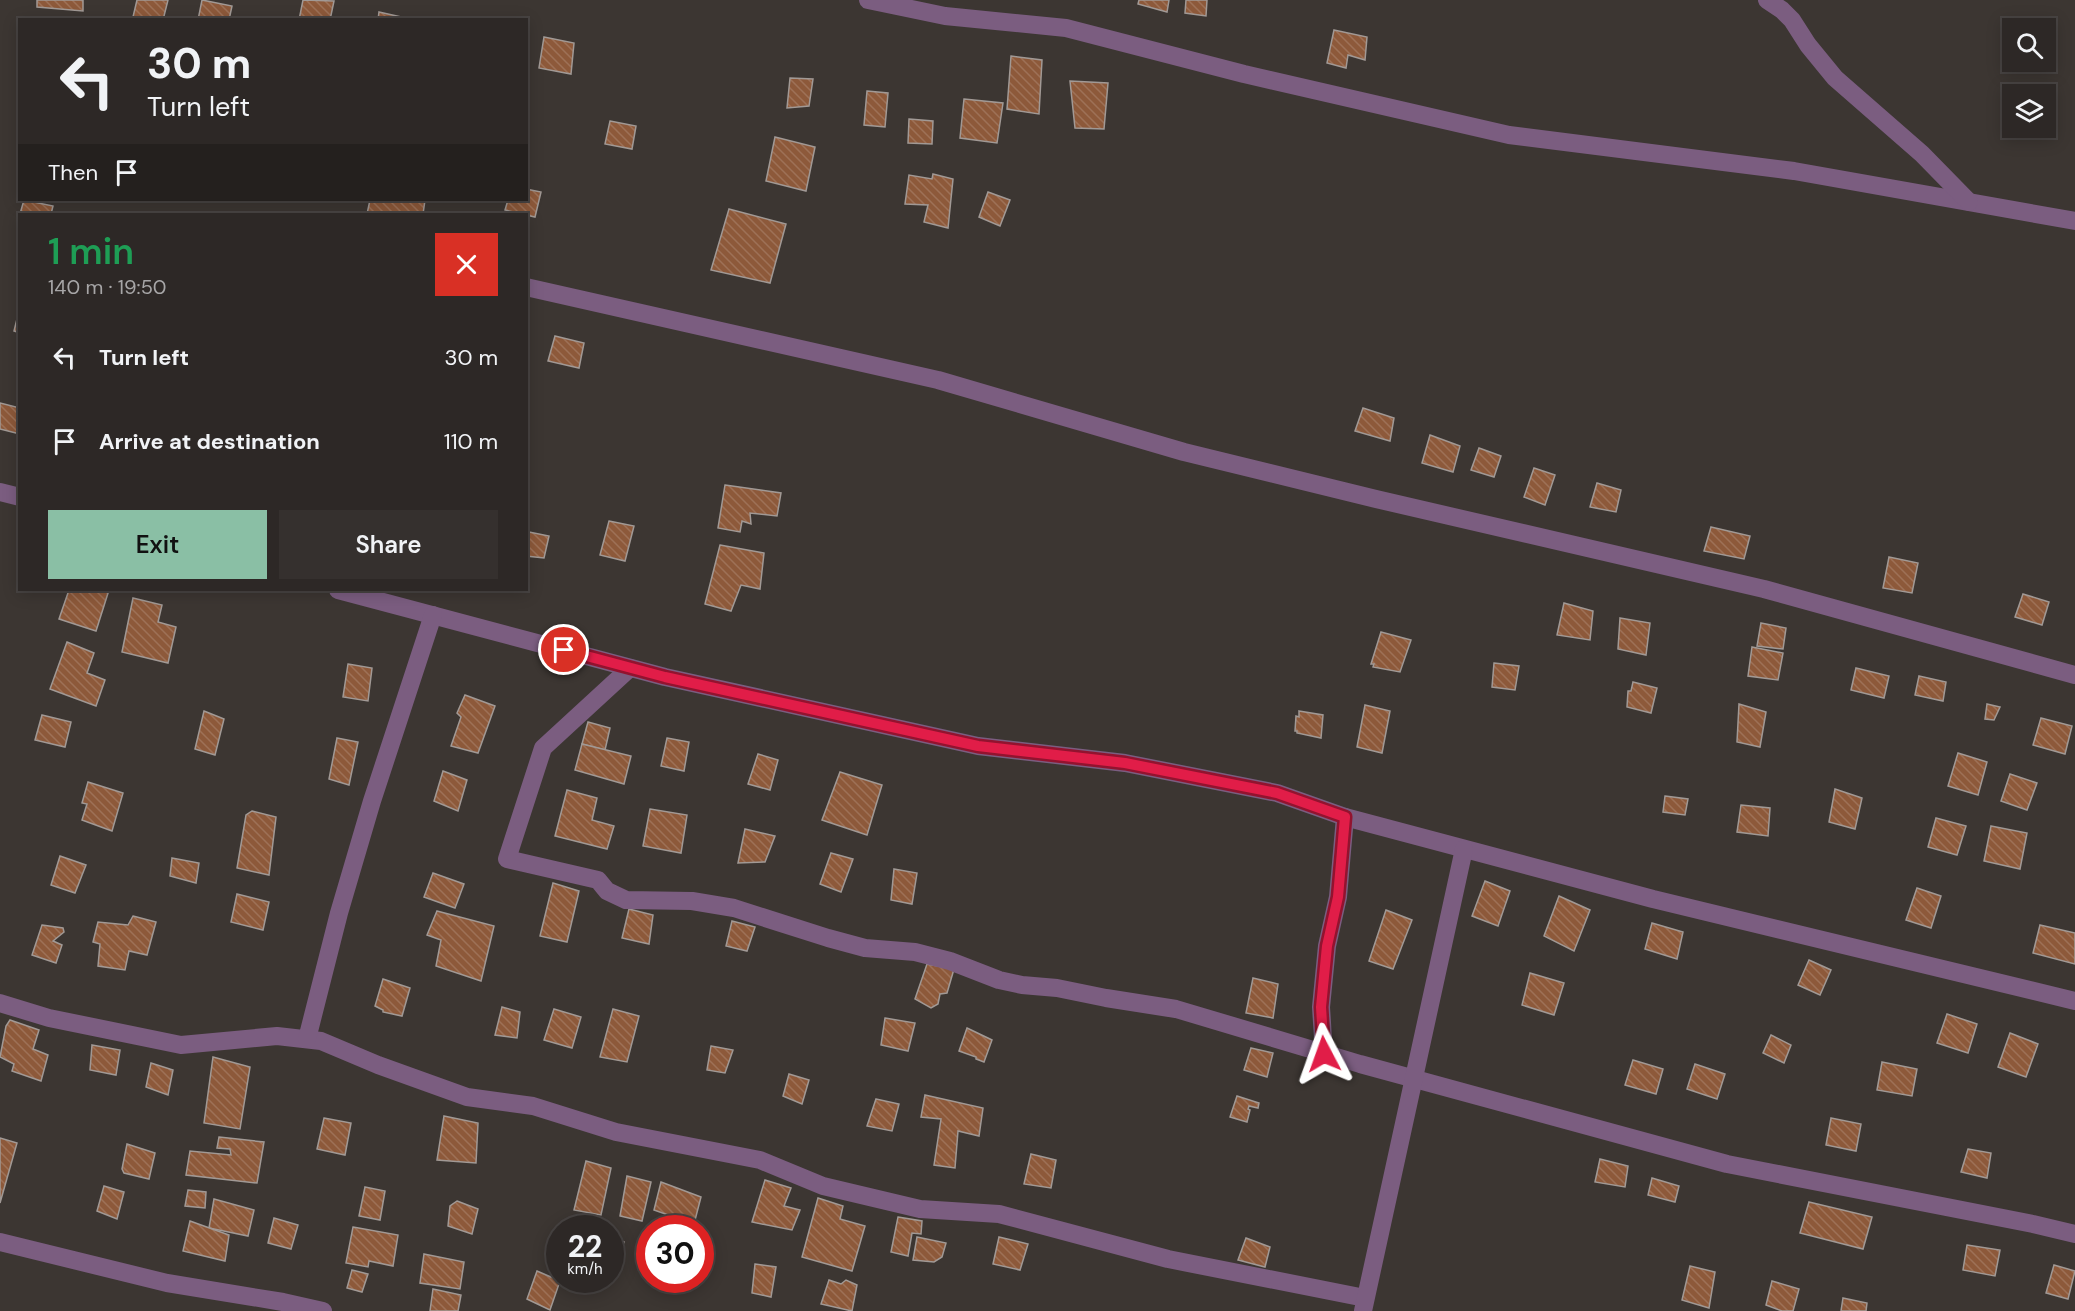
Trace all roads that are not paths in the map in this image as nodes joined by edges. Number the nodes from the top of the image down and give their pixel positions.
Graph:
1 (868, 0) edge
2 (1767, 0) edge
3 (1969, 202) junction
4 (2075, 221) edge
5 (528, 286) edge
6 (0, 492) edge
7 (18, 496) edge
8 (342, 591) edge
9 (433, 615) junction
10 (630, 668) junction
11 (2075, 675) edge
12 (1345, 817) junction
13 (1464, 849) junction
14 (2075, 1001) edge
15 (0, 1003) edge
16 (307, 1039) junction
17 (1324, 1054) junction
18 (1413, 1079) junction
19 (2075, 1234) edge
20 (0, 1242) edge
21 (1364, 1305) edge
22 (322, 1311) edge

1 - 3 street
2 - 3 street
3 - 4 street
5 - 11 street
6 - 7 street
8 - 9 street
9 - 10 street
9 - 16 street
10 - 12 street
10 - 17 street
12 - 13 street
12 - 17 street
13 - 14 street
13 - 18 street
15 - 16 street
16 - 21 street
17 - 18 street
18 - 19 street
18 - 21 street
20 - 22 street

